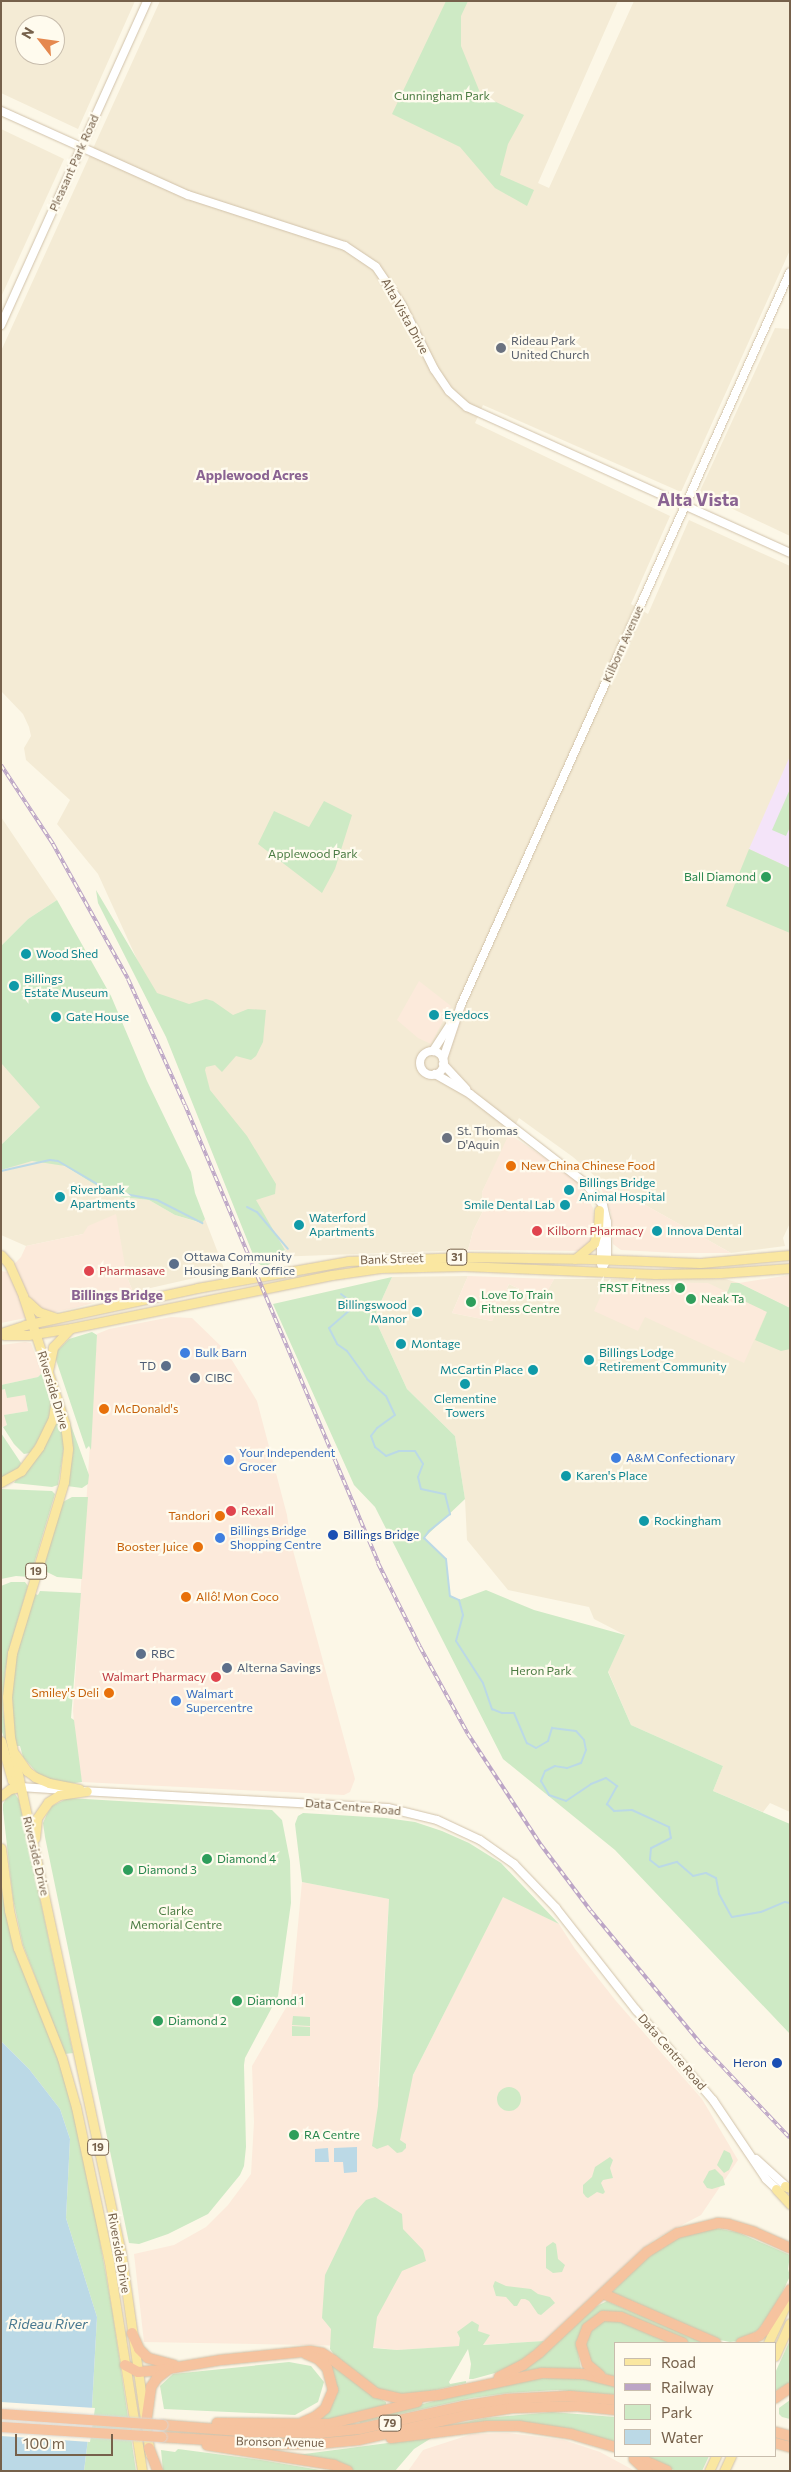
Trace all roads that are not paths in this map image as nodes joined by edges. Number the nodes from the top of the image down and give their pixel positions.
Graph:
1 (147, 1) edge
2 (1, 111) edge
3 (80, 148) junction
4 (790, 272) edge
5 (1, 325) edge
6 (684, 506) junction
7 (790, 553) edge
8 (456, 1016) junction
9 (433, 1051) junction
10 (443, 1062) junction
11 (435, 1074) junction
12 (470, 1094) junction
13 (598, 1199) junction
14 (599, 1210) junction
15 (1, 1255) edge
16 (790, 1255) edge
17 (574, 1259) junction
18 (604, 1259) junction
19 (790, 1268) edge
20 (601, 1271) junction
21 (23, 1296) junction
22 (57, 1318) junction
23 (32, 1324) junction
24 (71, 1328) junction
25 (1, 1334) edge
26 (35, 1334) junction
27 (48, 1371) junction
28 (56, 1393) junction
29 (1, 1482) edge
30 (1, 1677) edge
31 (7, 1697) junction
32 (1, 1741) edge
33 (12, 1751) junction
34 (20, 1788) junction
35 (87, 1791) junction
36 (1, 1796) edge
37 (1, 1848) edge
38 (35, 1850) junction
39 (785, 2188) edge
40 (790, 2198) edge
41 (790, 2204) edge
42 (790, 2248) edge
43 (121, 2254) junction
44 (108, 2256) junction
45 (790, 2290) edge
46 (604, 2294) junction
47 (790, 2295) edge
48 (790, 2323) edge
49 (132, 2333) junction
50 (681, 2342) edge
51 (714, 2342) edge
52 (744, 2342) edge
53 (768, 2342) edge
54 (300, 2352) junction
55 (776, 2354) edge
56 (125, 2365) junction
57 (175, 2367) junction
58 (138, 2372) junction
59 (610, 2380) edge
60 (474, 2386) junction
61 (790, 2388) edge
62 (438, 2395) junction
63 (776, 2397) edge
64 (614, 2400) edge
65 (614, 2410) edge
66 (1, 2414) edge
67 (146, 2423) junction
68 (163, 2425) junction
69 (293, 2425) junction
70 (1, 2427) edge
71 (776, 2432) edge
72 (790, 2436) edge
73 (174, 2438) junction
74 (358, 2440) junction
75 (776, 2443) edge
76 (790, 2446) edge
77 (149, 2448) junction
78 (614, 2448) edge
79 (631, 2457) edge
80 (636, 2457) edge
81 (716, 2457) edge
82 (731, 2457) edge
83 (142, 2471) edge
84 (153, 2471) edge
85 (158, 2471) edge
86 (348, 2471) edge
87 (647, 2471) edge
88 (667, 2471) edge
89 (709, 2471) edge
90 (724, 2471) edge

1 - 3 street, Pleasant Park Road
2 - 3 street, Alta Vista Drive
3 - 5 street, Pleasant Park Road
3 - 6 street, Alta Vista Drive
4 - 6 street, Kilborn Avenue
6 - 7 street, Alta Vista Drive
6 - 8 street, Kilborn Avenue
8 - 9 street, Kilborn Avenue
8 - 10 street, Kilborn Avenue
9 - 10 street
9 - 11 street
10 - 11 street
10 - 12 street
11 - 12 street
12 - 13 street
13 - 14 street
13 - 18 street
14 - 17 main road
14 - 18 street
15 - 21 main road, Riverside Drive / 19
16 - 18 main road, Bank Street / 31
17 - 18 main road, Bank Street / 31
17 - 22 main road, Bank Street / 31
18 - 20 street
19 - 20 main road, Bank Street / 31
20 - 24 main road, Bank Street / 31
21 - 22 main road
21 - 23 main road, Riverside Drive / 19
22 - 23 main road, Bank Street / 31
23 - 25 main road, Bank Street / 31
23 - 26 main road, Riverside Drive / 19
24 - 26 main road, Bank Street / 31
24 - 27 main road
25 - 26 main road, Bank Street / 31
26 - 27 main road, Riverside Drive / 19
27 - 28 main road, Riverside Drive / 19
28 - 29 main road
28 - 31 main road, Riverside Drive / 19
30 - 31 main road
31 - 33 main road, Riverside Drive / 19
32 - 34 main road
33 - 34 main road, Riverside Drive / 19
33 - 35 main road
34 - 35 street, Data Centre Road
34 - 36 main road
34 - 38 main road, Riverside Drive / 19
35 - 38 main road
35 - 39 street, Data Centre Road
37 - 44 main road, Riverside Drive / 19
38 - 43 main road, Riverside Drive / 19
39 - 40 street, Data Centre Road
39 - 41 main road
42 - 46 highway
43 - 44 main road
43 - 49 main road, Riverside Drive / 19
44 - 56 main road, Riverside Drive / 19
45 - 52 highway
46 - 51 highway
46 - 60 highway
47 - 53 main road
48 - 55 main road
49 - 57 highway
49 - 58 main road, Riverside Drive / 19
50 - 59 highway
54 - 57 highway
54 - 62 highway
54 - 69 highway
56 - 58 highway
56 - 83 main road, Riverside Drive / 19
57 - 58 highway
57 - 67 highway
58 - 67 main road, Riverside Drive / 19
59 - 60 highway
60 - 62 highway
61 - 63 highway
62 - 69 highway
64 - 68 highway, Bronson Avenue / 79
65 - 74 highway, Bronson Avenue / 79
66 - 68 highway, Bronson Avenue / 79, bridge
67 - 77 main road, Riverside Drive / 19
68 - 69 highway
70 - 73 highway, Bronson Avenue / 79, bridge
71 - 72 highway
73 - 74 highway, Bronson Avenue / 79
73 - 86 highway
74 - 78 highway
75 - 76 highway
77 - 84 main road, Riverside Drive / 19
77 - 85 highway
79 - 87 highway
80 - 88 highway
81 - 89 main road
82 - 90 main road

